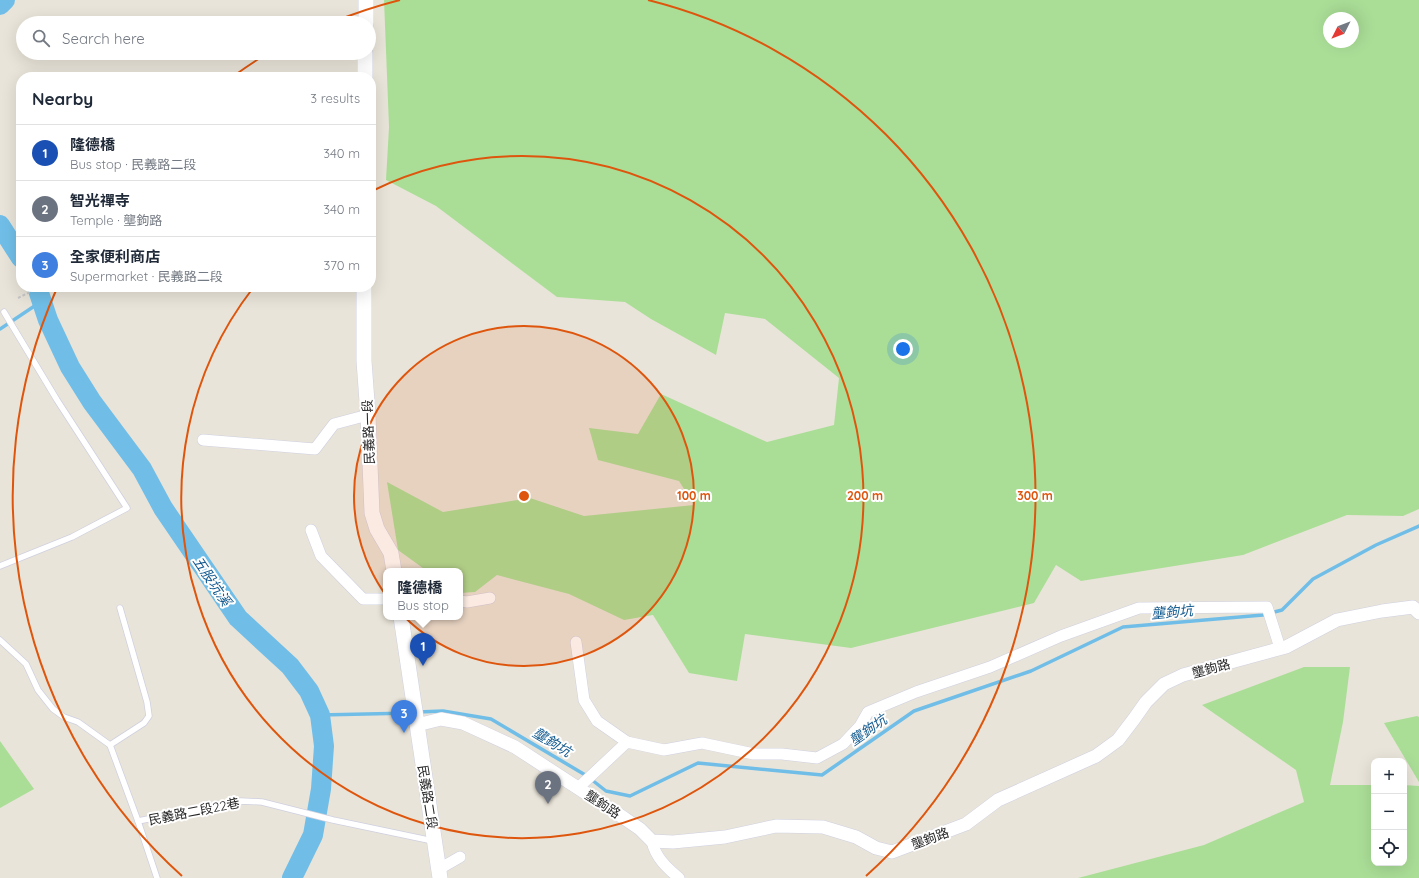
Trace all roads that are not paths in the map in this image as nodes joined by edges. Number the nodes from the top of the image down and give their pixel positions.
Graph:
1 (366, 0) edge
2 (366, 16) edge
3 (365, 60) edge
4 (365, 72) edge
5 (364, 292) edge
6 (4, 312) dead end
7 (368, 415) junction
8 (203, 440) dead end
9 (312, 530) dead end
10 (0, 566) edge
11 (394, 568) edge
12 (490, 598) dead end
13 (383, 599) edge
14 (463, 601) edge
15 (120, 608) dead end
16 (1419, 613) edge
17 (401, 620) edge
18 (0, 640) edge
19 (576, 642) dead end
20 (1280, 648) junction
21 (416, 715) junction
22 (627, 742) junction
23 (110, 745) junction
24 (581, 785) junction
25 (138, 821) junction
26 (652, 841) junction
27 (435, 842) junction
28 (460, 856) dead end
29 (440, 874) edge
30 (157, 878) edge
31 (679, 878) edge

1 - 2 main road
3 - 4 main road
5 - 7 main road, 民義路一段
6 - 10 lane
7 - 8 street
7 - 11 main road, 民義路一段
9 - 13 street
12 - 14 street
15 - 23 lane
16 - 20 street, 壟鉤路
17 - 21 main road, 民義路二段
18 - 23 lane
19 - 22 street
20 - 22 street
20 - 26 street, 壟鉤路
21 - 24 street, 壟鉤路
21 - 27 main road, 民義路二段
22 - 24 street
23 - 25 lane, 民義路二段22巷
24 - 26 street, 壟鉤路
25 - 27 lane, 民義路二段22巷
25 - 30 lane, 民義路二段22巷
26 - 31 street
27 - 29 main road, 民義路二段
28 - 29 street

